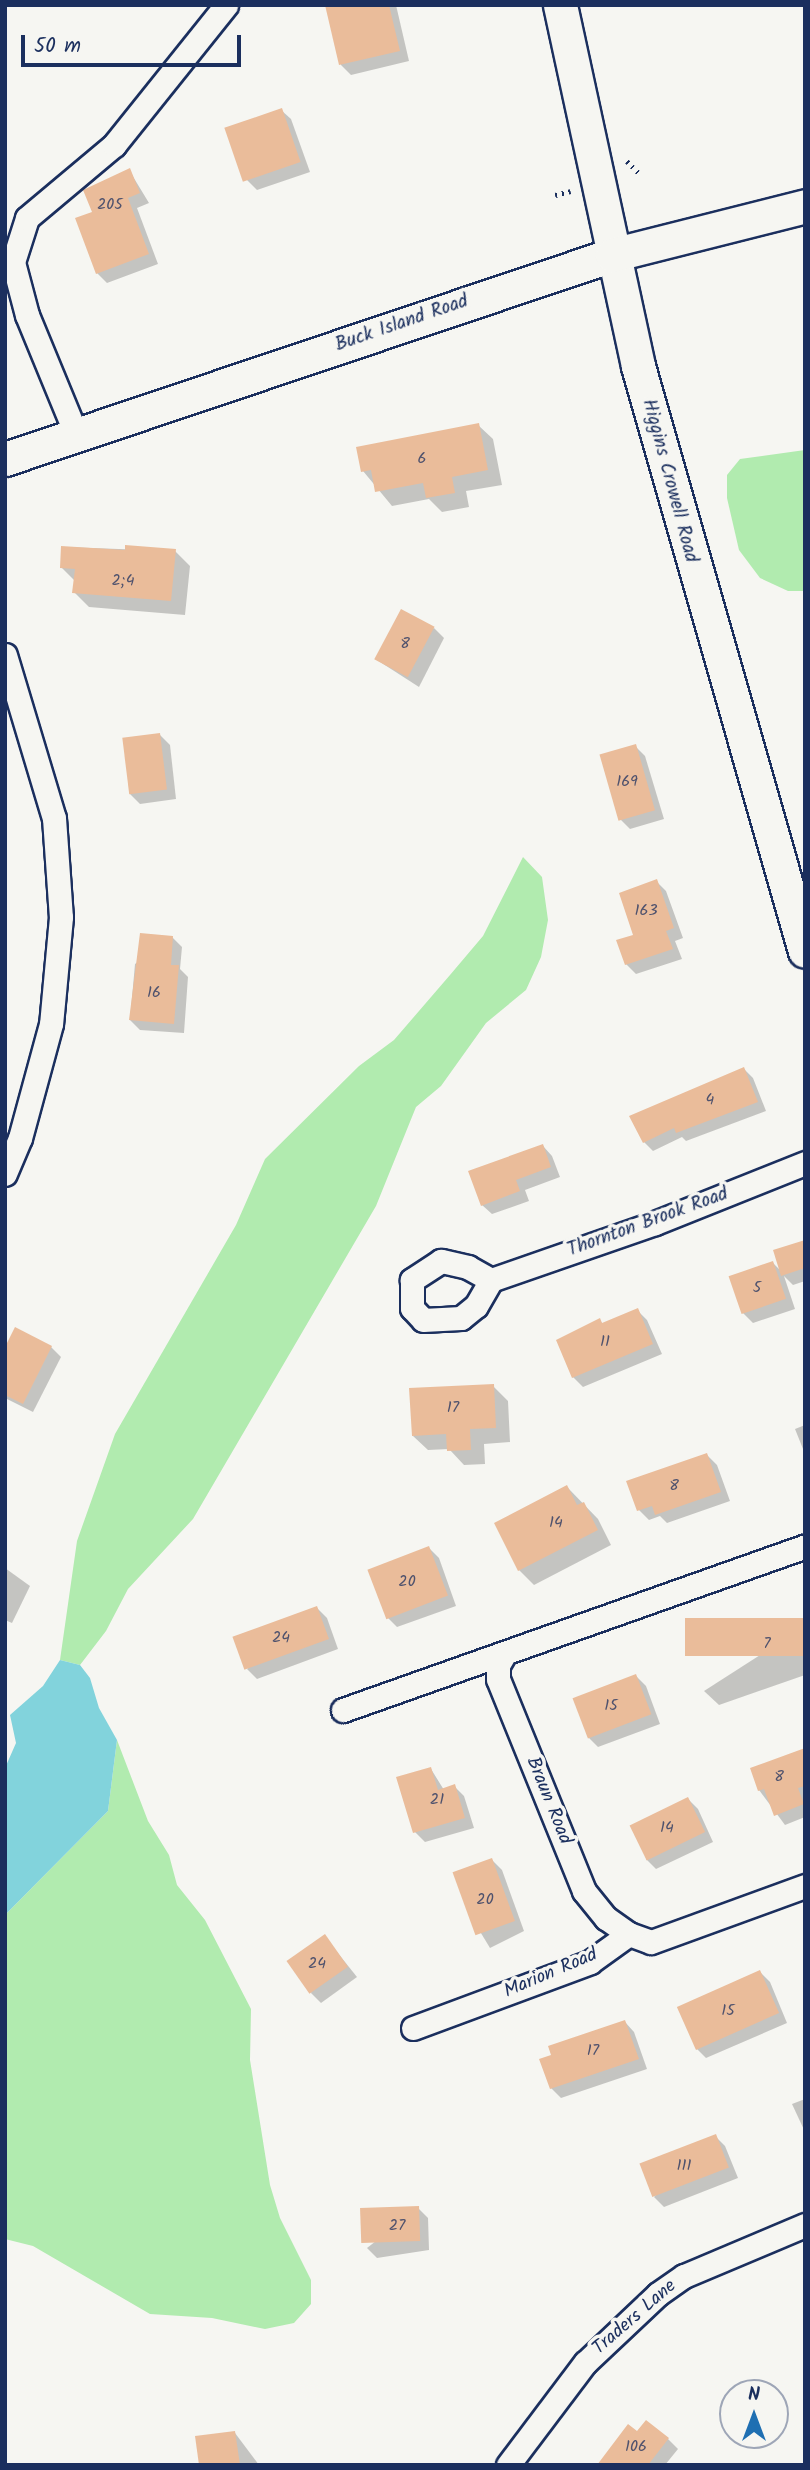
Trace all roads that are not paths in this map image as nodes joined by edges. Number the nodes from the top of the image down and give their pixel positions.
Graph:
1 (226, 5) edge
2 (560, 5) edge
3 (805, 206) edge
4 (612, 255) junction
5 (76, 434) junction
6 (5, 459) edge
7 (5, 655) edge
8 (805, 951) edge
9 (805, 1163) edge
10 (5, 1174) edge
11 (491, 1280) dead end
12 (805, 1546) edge
13 (505, 1653) junction
14 (343, 1710) dead end
15 (805, 1886) edge
16 (629, 1934) junction
17 (413, 2028) dead end
18 (805, 2225) edge
19 (508, 2465) edge

1 - 5 street
2 - 4 main road, Higgins Crowell Road
3 - 4 main road, Buck Island Road
4 - 5 main road, Buck Island Road
4 - 8 main road, Higgins Crowell Road
5 - 6 main road, Buck Island Road
7 - 10 street
9 - 11 street, Thornton Brook Road
12 - 13 street
13 - 14 street
13 - 16 street, Braun Road
15 - 16 street
16 - 17 street, Marion Road
18 - 19 street, Traders Lane

